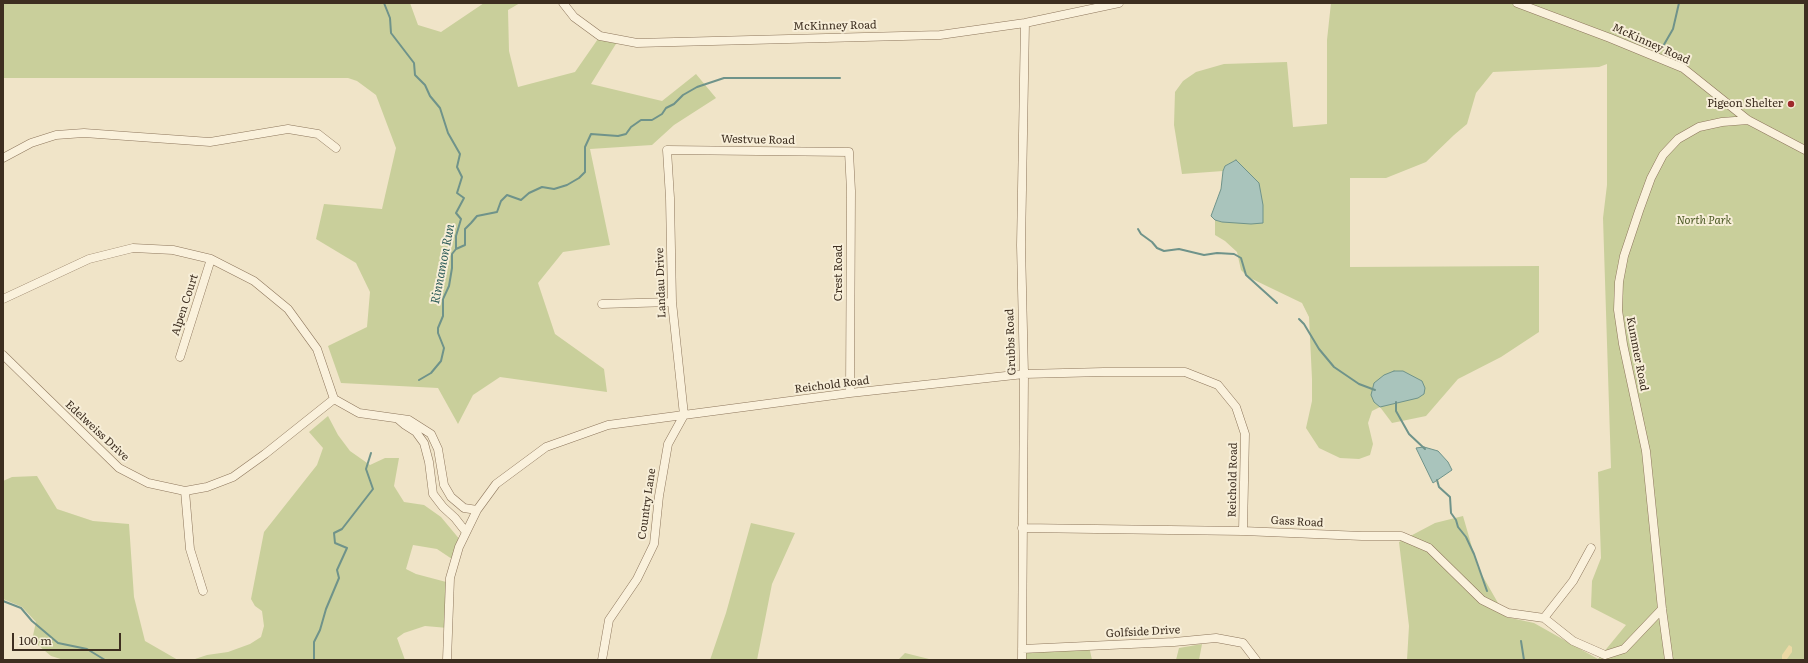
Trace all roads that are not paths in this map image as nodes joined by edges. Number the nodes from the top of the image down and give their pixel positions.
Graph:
1 (563, 3) edge
2 (1119, 3) edge
3 (1517, 3) edge
4 (1025, 24) junction
5 (1748, 120) junction
6 (336, 148) dead end
7 (667, 150) joint
8 (1805, 150) edge
9 (849, 152) joint
10 (3, 158) edge
11 (211, 259) junction
12 (3, 299) edge
13 (672, 302) junction
14 (602, 304) dead end
15 (180, 358) dead end
16 (5, 361) edge
17 (1024, 374) junction
18 (850, 394) junction
19 (334, 399) junction
20 (684, 414) junction
21 (398, 418) junction
22 (185, 491) junction
23 (477, 510) junction
24 (1022, 528) junction
25 (1243, 531) junction
26 (466, 532) junction
27 (1591, 548) dead end
28 (203, 592) dead end
29 (1662, 609) junction
30 (1544, 618) junction
31 (1022, 649) junction
32 (447, 660) edge
33 (602, 660) edge
34 (1022, 660) edge
35 (1256, 660) edge
36 (1669, 660) edge

1 - 4 street, McKinney Road
2 - 4 street, McKinney Road
3 - 5 street, McKinney Road
4 - 17 street, Grubbs Road
5 - 8 street, McKinney Road
5 - 29 street, Kummer Road
6 - 10 street
7 - 9 street, Westvue Road
7 - 13 street, Landau Drive
9 - 18 street, Crest Road
11 - 12 street
11 - 15 street, Alpen Court
11 - 19 street
13 - 14 street
13 - 20 street, Landau Drive
16 - 22 street, Edelweiss Drive
17 - 18 street, Reichold Road
17 - 24 street, Grubbs Road
17 - 25 street, Reichold Road
18 - 20 street, Reichold Road
19 - 21 street
19 - 22 street, Edelweiss Drive
20 - 23 street, Reichold Road
20 - 33 street, Country Lane
21 - 23 street
21 - 26 street
22 - 28 street
23 - 26 street, Reichold Road
24 - 25 street, Gass Road
24 - 31 street, Grubbs Road
25 - 30 street, Gass Road
26 - 32 street, Reichold Road
27 - 30 street
29 - 30 street
29 - 36 street, Kummer Road
31 - 34 street, Grubbs Road
31 - 35 street, Golfside Drive

